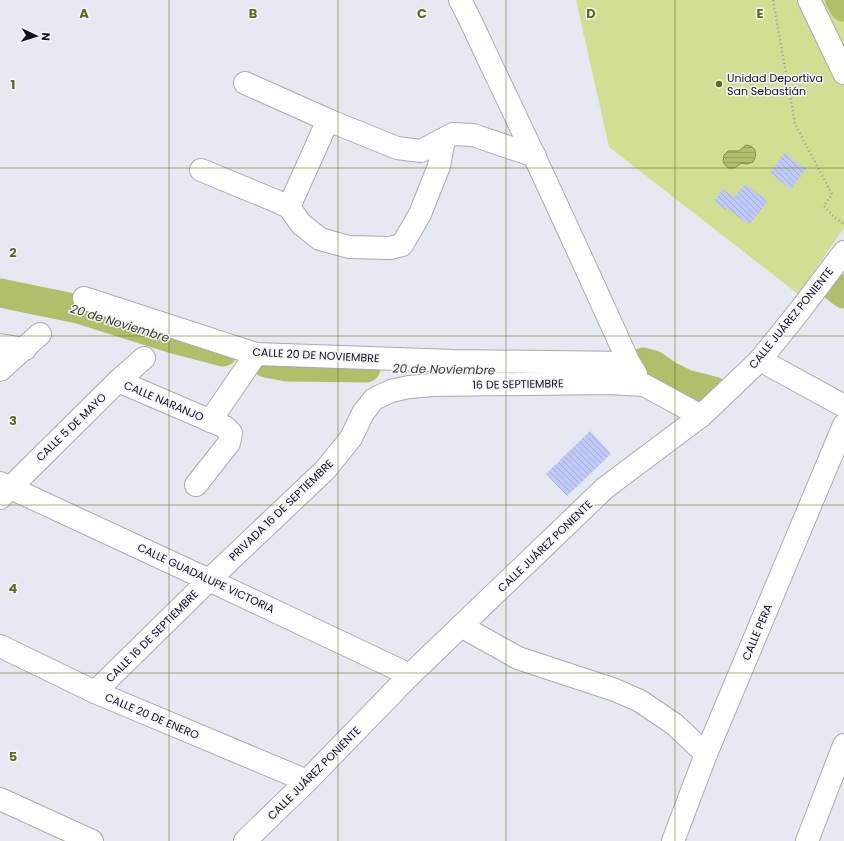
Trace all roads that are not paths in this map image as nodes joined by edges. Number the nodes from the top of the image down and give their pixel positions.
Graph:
1 (460, 0) edge
2 (809, 0) edge
3 (844, 73) edge
4 (245, 83) dead end
5 (328, 120) junction
6 (444, 139) junction
7 (535, 156) junction
8 (201, 170) dead end
9 (289, 207) junction
10 (844, 252) edge
11 (84, 298) dead end
12 (40, 334) dead end
13 (0, 345) edge
14 (25, 349) junction
15 (256, 354) junction
16 (144, 358) dead end
17 (760, 360) junction
18 (629, 363) junction
19 (0, 370) edge
20 (118, 381) junction
21 (644, 385) junction
22 (844, 406) edge
23 (701, 416) junction
24 (210, 421) junction
25 (844, 425) edge
26 (351, 438) joint
27 (196, 484) dead end
28 (3, 490) edge
29 (209, 580) junction
30 (461, 626) junction
31 (0, 646) edge
32 (410, 675) junction
33 (95, 692) junction
34 (844, 745) edge
35 (706, 754) junction
36 (307, 781) junction
37 (0, 799) edge
38 (92, 841) edge
39 (245, 841) edge
40 (673, 841) edge
41 (807, 841) edge

1 - 7 street
2 - 3 street
4 - 5 street
5 - 6 street
5 - 9 street
6 - 7 street
6 - 9 street
7 - 18 street
8 - 9 street
10 - 17 street, CALLE JUÁREZ PONIENTE
11 - 15 street, CALLE 20 DE NOVIEMBRE
12 - 14 street
13 - 14 street
14 - 19 street
15 - 18 street, CALLE 20 DE NOVIEMBRE
15 - 24 street, CALLE NARANJO
16 - 20 street, CALLE 5 DE MAYO
17 - 22 street
17 - 23 street, CALLE JUÁREZ PONIENTE
18 - 21 street
20 - 24 street, CALLE NARANJO
20 - 28 street, CALLE 5 DE MAYO
21 - 23 street, 16 DE SEPTIEMBRE
21 - 26 street, 16 DE SEPTIEMBRE
23 - 30 street, CALLE JUÁREZ PONIENTE
24 - 27 street, CALLE NARANJO
25 - 35 street, CALLE PERA
26 - 29 street, PRIVADA 16 DE SEPTIEMBRE
28 - 29 street, CALLE GUADALUPE VICTORIA
29 - 32 street, CALLE GUADALUPE VICTORIA
29 - 33 street, CALLE 16 DE SEPTIEMBRE
30 - 32 street, CALLE JUÁREZ PONIENTE
30 - 35 street
31 - 33 street, CALLE 20 DE ENERO
32 - 36 street, CALLE JUÁREZ PONIENTE
33 - 36 street, CALLE 20 DE ENERO
34 - 41 street
35 - 40 street, CALLE PERA
36 - 39 street, CALLE JUÁREZ PONIENTE
37 - 38 street

